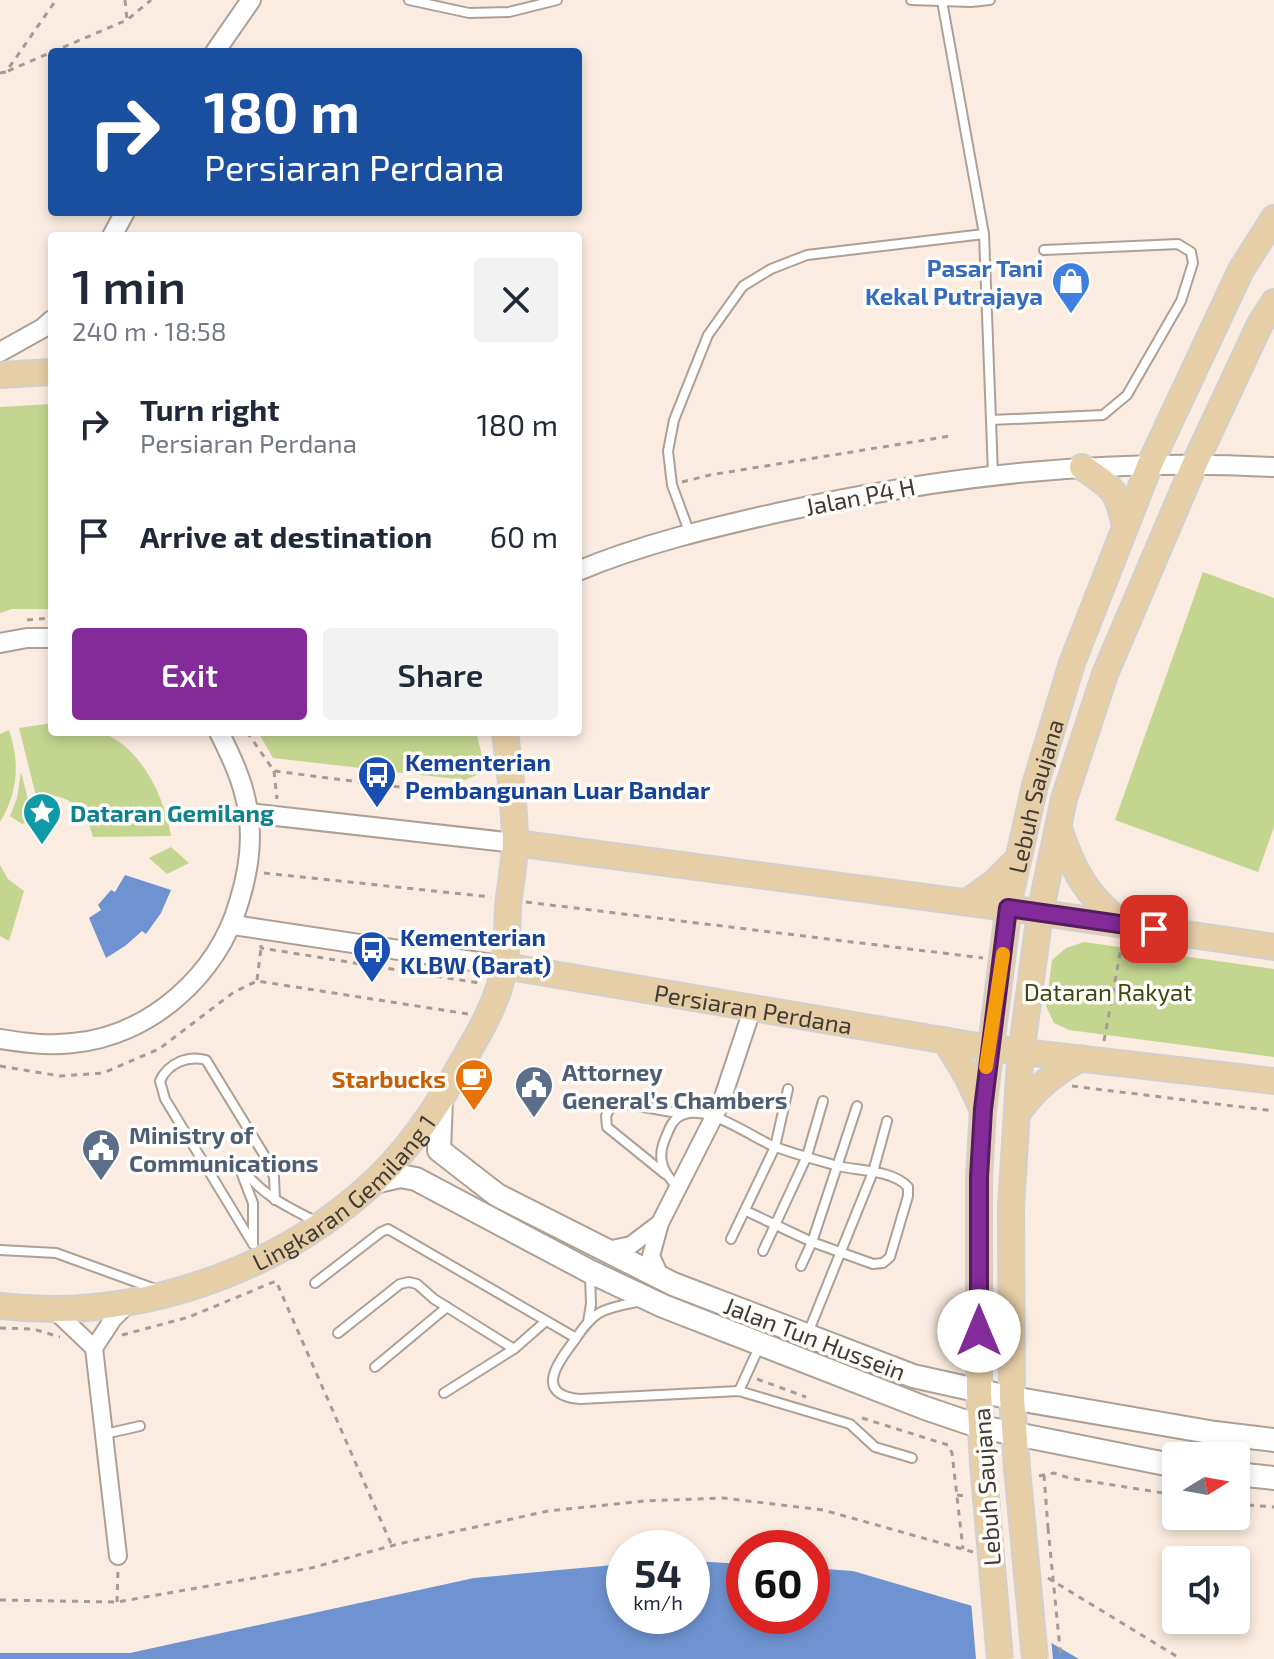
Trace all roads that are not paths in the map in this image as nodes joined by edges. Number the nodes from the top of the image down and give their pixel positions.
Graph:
1 (251, 0) edge
2 (409, 0) edge
3 (557, 0) edge
4 (911, 0) edge
5 (990, 0) edge
6 (942, 1) edge
7 (218, 48) edge
8 (1274, 218) edge
9 (984, 234) junction
10 (1044, 250) dead end
11 (1274, 302) edge
12 (48, 324) edge
13 (0, 352) edge
14 (48, 372) edge
15 (0, 375) edge
16 (991, 420) junction
17 (1195, 463) junction
18 (1150, 464) junction
19 (1082, 467) junction
20 (1274, 467) edge
21 (993, 474) junction
22 (1125, 526) junction
23 (690, 535) junction
24 (582, 570) edge
25 (48, 638) edge
26 (0, 643) edge
27 (221, 736) edge
28 (505, 736) edge
29 (249, 813) junction
30 (1058, 827) junction
31 (515, 843) junction
32 (1018, 859) junction
33 (967, 902) junction
34 (1008, 908) junction
35 (1040, 913) junction
36 (233, 925) junction
37 (1124, 925) junction
38 (1274, 947) edge
39 (505, 966) junction
40 (753, 1007) junction
41 (0, 1039) edge
42 (945, 1040) junction
43 (989, 1048) junction
44 (1021, 1051) junction
45 (1090, 1060) junction
46 (1274, 1081) edge
47 (788, 1089) dead end
48 (441, 1100) junction
49 (823, 1101) dead end
50 (857, 1106) dead end
51 (983, 1109) junction
52 (683, 1114) junction
53 (1017, 1114) junction
54 (714, 1117) junction
55 (887, 1121) dead end
56 (775, 1147) junction
57 (807, 1156) junction
58 (839, 1166) junction
59 (873, 1172) junction
60 (666, 1174) junction
61 (374, 1182) junction
62 (679, 1189) junction
63 (275, 1200) junction
64 (746, 1211) junction
65 (660, 1223) junction
66 (320, 1224) junction
67 (775, 1224) junction
68 (731, 1239) dead end
69 (812, 1242) junction
70 (0, 1250) edge
71 (607, 1250) junction
72 (763, 1251) dead end
73 (843, 1253) junction
74 (250, 1256) junction
75 (801, 1266) dead end
76 (589, 1271) junction
77 (662, 1278) junction
78 (315, 1283) dead end
79 (167, 1293) junction
80 (650, 1300) junction
81 (131, 1301) junction
82 (0, 1306) edge
83 (447, 1307) junction
84 (52, 1308) junction
85 (546, 1321) junction
86 (588, 1322) junction
87 (338, 1333) dead end
88 (808, 1335) junction
89 (576, 1338) junction
90 (760, 1344) junction
91 (94, 1348) junction
92 (514, 1349) junction
93 (375, 1367) dead end
94 (739, 1391) junction
95 (979, 1392) junction
96 (444, 1393) dead end
97 (1012, 1398) junction
98 (140, 1426) dead end
99 (981, 1427) junction
100 (1014, 1433) junction
101 (105, 1434) junction
102 (1274, 1440) edge
103 (912, 1458) dead end
104 (1162, 1463) edge
105 (1250, 1475) edge
106 (1274, 1478) edge
107 (118, 1556) road end
108 (1000, 1659) edge
109 (1035, 1659) edge

1 - 7 street
2 - 3 lane
4 - 6 lane
5 - 6 lane
6 - 9 lane
8 - 18 main road, Lebuh Saujana
9 - 16 lane
9 - 23 lane
10 - 16 lane
11 - 17 main road, Lebuh Saujana
12 - 13 street
14 - 15 main road
16 - 21 lane
17 - 18 street, Jalan P4 H
17 - 20 street, Jalan P4 H
17 - 30 main road, Lebuh Saujana
18 - 19 street, Jalan P4 H
18 - 22 main road, Lebuh Saujana
19 - 21 street, Jalan P4 H
19 - 22 main road
21 - 23 street, Jalan P4 H
22 - 32 main road, Lebuh Saujana
23 - 24 street, Jalan P4 H
25 - 26 street
27 - 29 street
28 - 31 main road, Lingkaran Gemilang 1
29 - 31 street
29 - 36 street
30 - 35 main road, Lebuh Saujana
30 - 37 main road
31 - 33 main road
31 - 39 main road, Lingkaran Gemilang 1
32 - 33 main road
32 - 34 main road, Lebuh Saujana
33 - 34 main road
34 - 35 main road
34 - 43 main road, Lebuh Saujana
35 - 37 main road
35 - 44 main road, Lebuh Saujana
36 - 39 street, Persiaran Perdana
36 - 41 street
37 - 38 main road
39 - 40 main road, Persiaran Perdana
39 - 48 main road, Lingkaran Gemilang 1
40 - 42 main road, Persiaran Perdana
40 - 54 street
42 - 43 main road, Persiaran Perdana
42 - 51 main road
43 - 44 main road, Persiaran Perdana
43 - 51 main road, Lebuh Saujana
44 - 45 main road, Persiaran Perdana
44 - 53 main road, Lebuh Saujana
45 - 46 main road, Persiaran Perdana
45 - 53 main road
47 - 56 lane
48 - 61 main road, Lingkaran Gemilang 1
48 - 71 main road, Jalan Tun Hussein
49 - 57 lane
50 - 58 lane
51 - 95 main road, Lebuh Saujana
52 - 54 lane
52 - 60 lane
52 - 60 lane
53 - 97 main road, Lebuh Saujana
54 - 56 lane
54 - 62 street
55 - 59 lane
56 - 57 lane
56 - 64 lane
57 - 58 lane
57 - 67 lane
58 - 59 lane
58 - 69 lane
59 - 73 lane
59 - 73 lane
60 - 62 lane
61 - 66 main road, Lingkaran Gemilang 1
61 - 76 main road, Jalan Tun Hussein
62 - 65 street
63 - 66 lane
63 - 74 lane
63 - 74 lane
64 - 67 lane
64 - 68 lane
65 - 71 street
65 - 77 street
66 - 74 main road, Lingkaran Gemilang 1
67 - 69 lane
67 - 72 lane
69 - 73 lane
69 - 75 lane
70 - 79 lane
71 - 77 main road, Jalan Tun Hussein
73 - 88 lane
74 - 79 main road, Lingkaran Gemilang 1
76 - 80 main road, Jalan Tun Hussein
76 - 86 lane
77 - 88 main road, Jalan Tun Hussein
78 - 85 lane
79 - 81 main road, Lingkaran Gemilang 1
80 - 86 lane
80 - 90 main road, Jalan Tun Hussein
81 - 84 main road, Lingkaran Gemilang 1
81 - 91 street
82 - 84 main road, Lingkaran Gemilang 1
83 - 87 lane
83 - 92 lane
83 - 93 lane
84 - 91 street
85 - 89 lane
85 - 92 lane
86 - 89 lane
88 - 95 main road, Jalan Tun Hussein
89 - 94 lane
90 - 94 lane
90 - 99 main road, Jalan Tun Hussein
91 - 101 street
92 - 96 lane
94 - 103 lane
95 - 97 main road, Jalan Tun Hussein
95 - 99 main road, Lebuh Saujana
97 - 100 main road, Lebuh Saujana
97 - 102 main road, Jalan Tun Hussein
98 - 101 lane
99 - 100 main road, Jalan Tun Hussein
99 - 108 main road, Lebuh Saujana, bridge
100 - 104 main road, Jalan Tun Hussein
100 - 109 main road, Lebuh Saujana, bridge
101 - 107 street
105 - 106 main road

